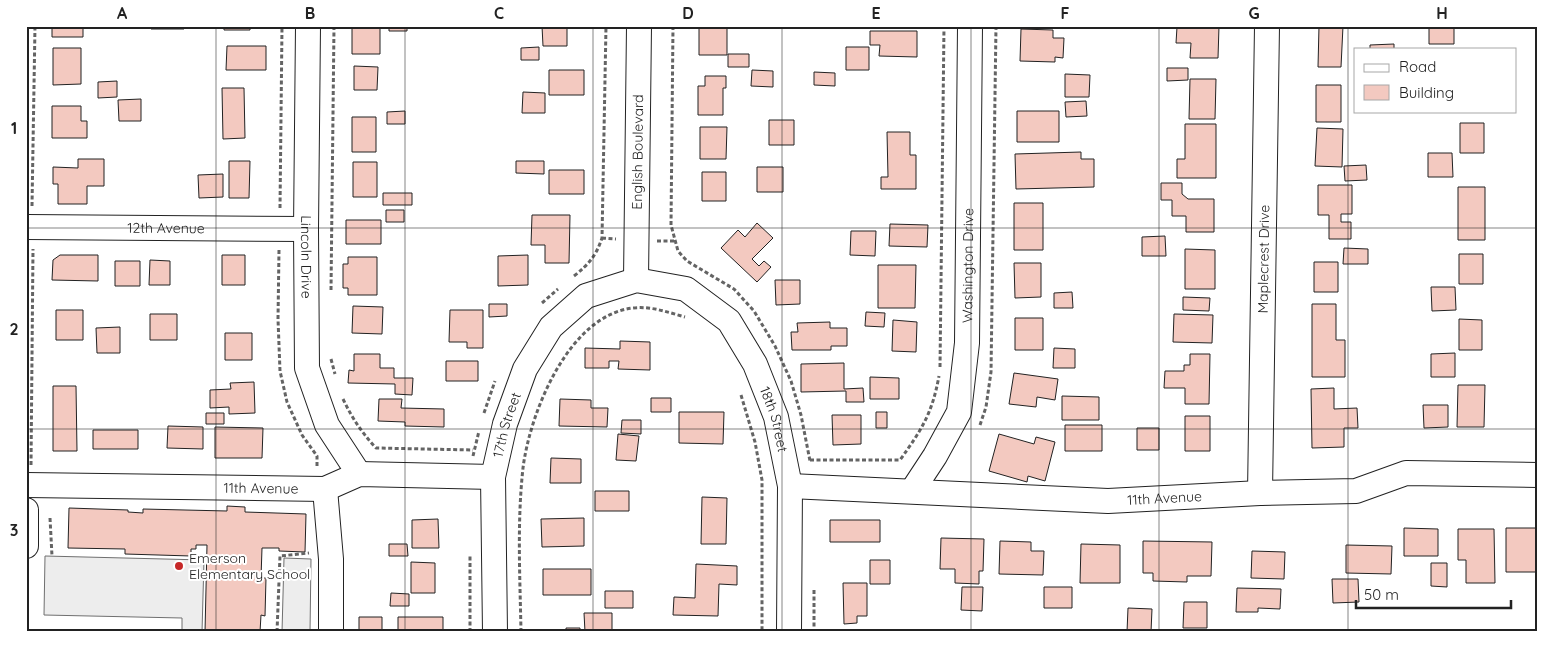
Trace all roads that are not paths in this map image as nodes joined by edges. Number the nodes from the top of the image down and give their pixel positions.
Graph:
1 (308, 26) edge
2 (639, 26) edge
3 (970, 26) edge
4 (1267, 26) edge
5 (30, 229) edge
6 (306, 229) junction
7 (636, 280) junction
8 (359, 474) junction
9 (1538, 475) edge
10 (27, 477) edge
11 (493, 477) junction
12 (319, 481) junction
13 (790, 486) junction
14 (912, 491) junction
15 (1260, 493) junction
16 (26, 510) edge
17 (26, 546) edge
18 (331, 632) edge
19 (495, 632) edge
20 (789, 632) edge

1 - 6 street, Lincoln Drive
2 - 7 street, English Boulevard
3 - 14 street, Washington Drive
4 - 15 street, Maplecrest Drive
5 - 6 street, 12th Avenue
6 - 8 street, Lincoln Drive
7 - 11 street, 17th Street
7 - 13 street, 18th Street
8 - 11 street, 11th Avenue
8 - 12 street, 11th Avenue
9 - 15 street, 11th Avenue
10 - 12 street, 11th Avenue
11 - 19 street, 17th Street
12 - 18 street
13 - 14 street, 11th Avenue
13 - 20 street, 18th Street
14 - 15 street, 11th Avenue
16 - 17 street

